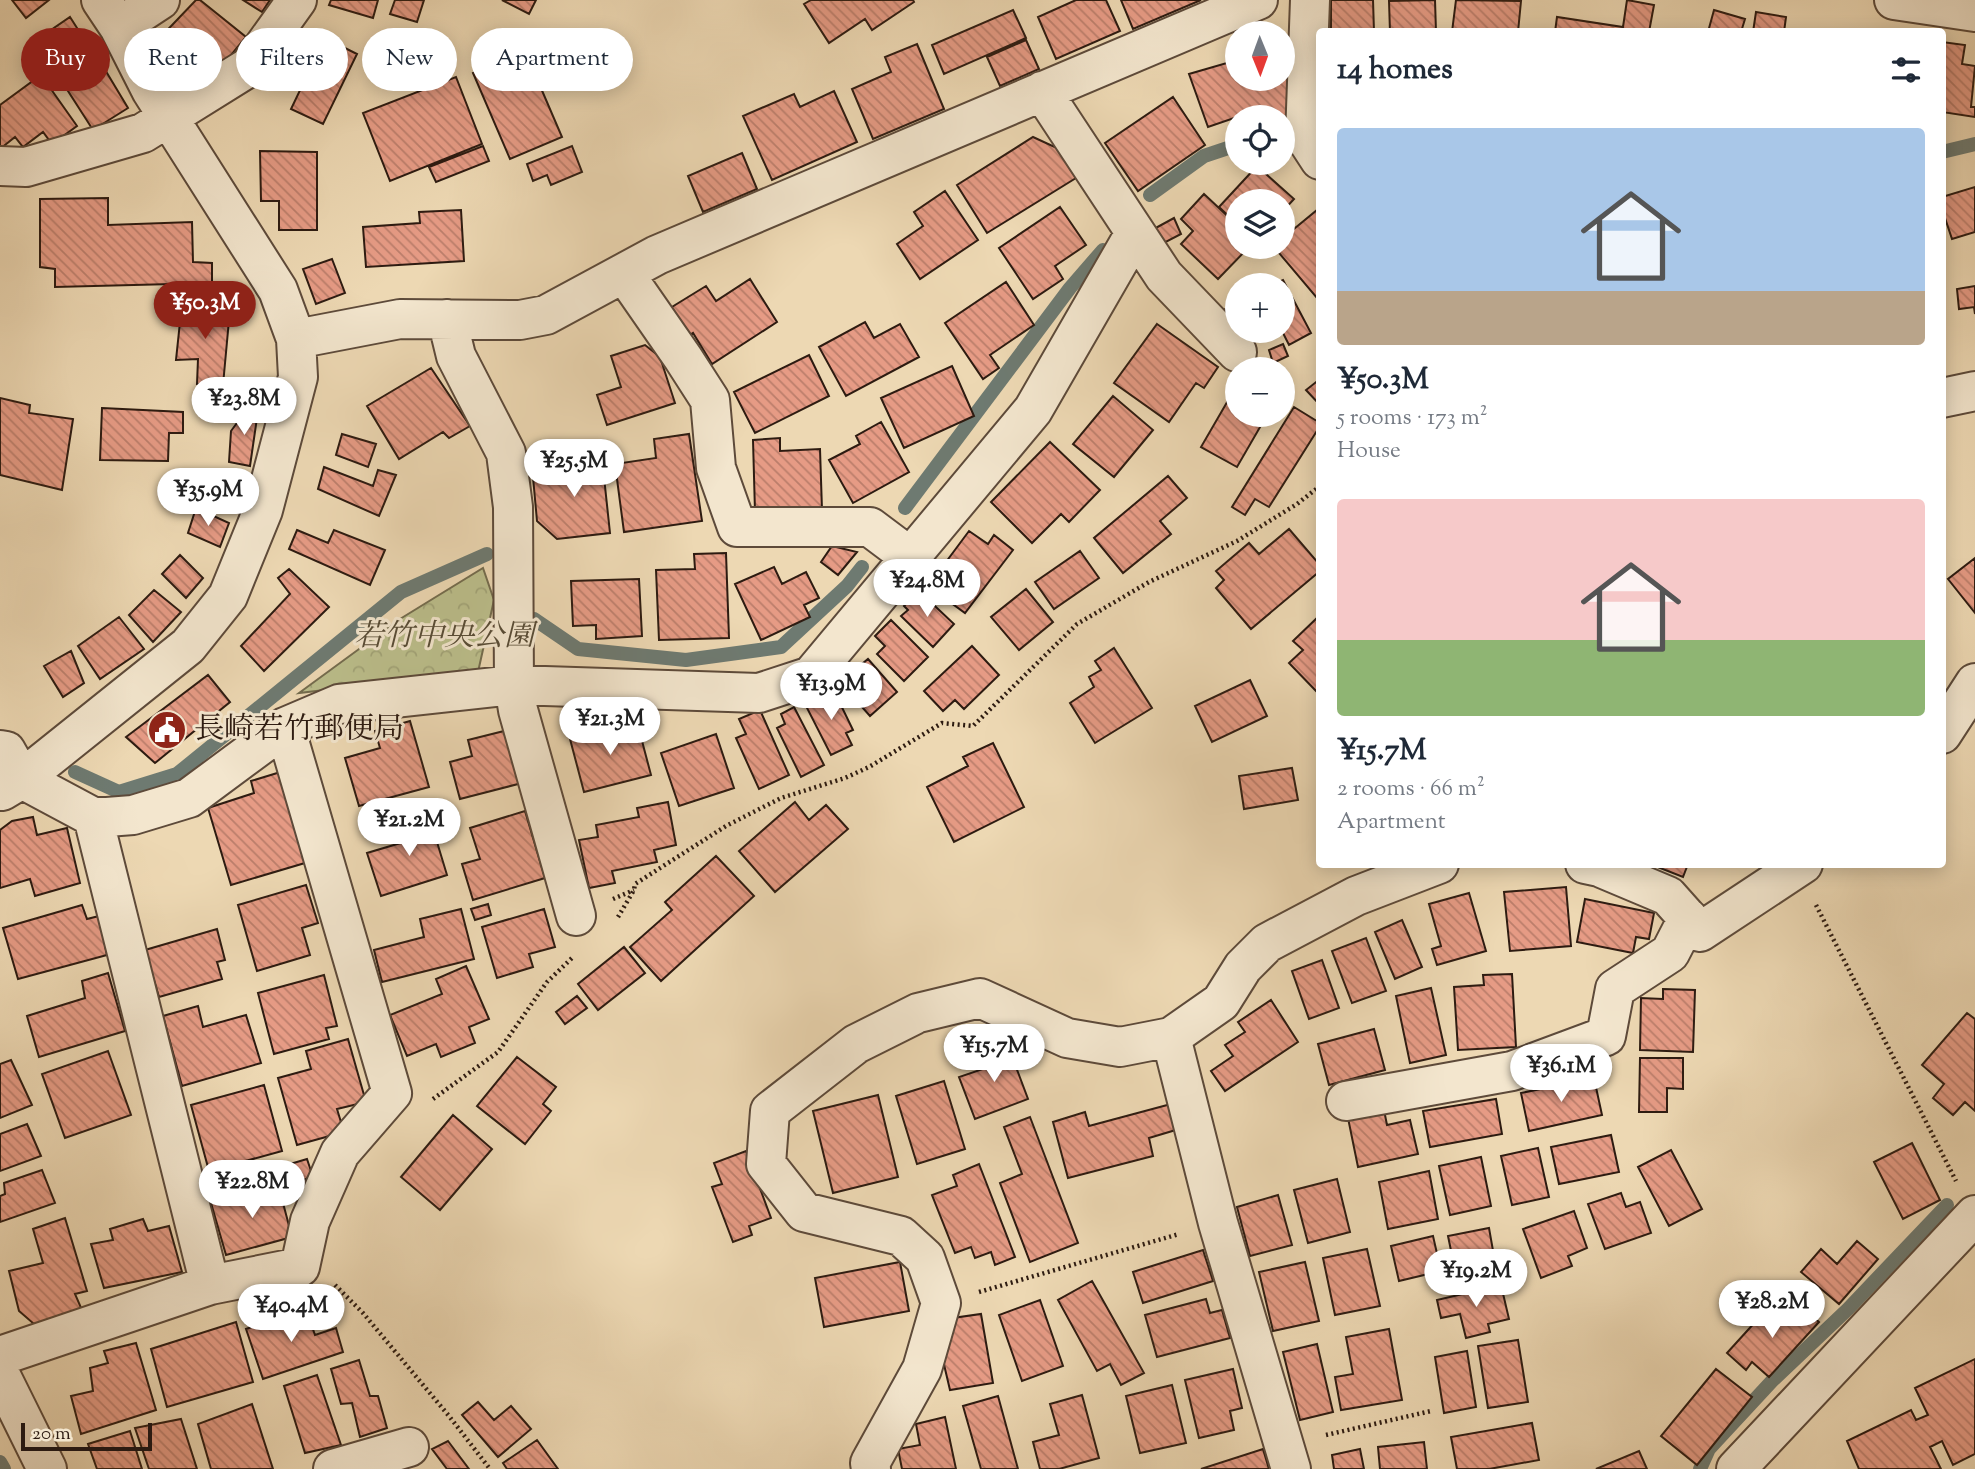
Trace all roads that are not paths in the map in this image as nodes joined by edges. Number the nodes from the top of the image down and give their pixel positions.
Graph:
1 (160, 0) edge
2 (297, 0) edge
3 (1258, 0) edge
4 (1310, 0) edge
5 (1894, 0) edge
6 (1975, 12) edge
7 (110, 14) edge
8 (1042, 91) junction
9 (169, 117) junction
10 (1316, 154) edge
11 (0, 166) edge
12 (1135, 233) junction
13 (624, 273) junction
14 (447, 319) junction
15 (296, 339) junction
16 (1237, 352) dead end
17 (1975, 391) edge
18 (1946, 397) edge
19 (910, 557) junction
20 (1975, 682) edge
21 (514, 685) junction
22 (285, 726) junction
23 (1946, 728) edge
24 (7, 774) edge
25 (93, 817) junction
26 (1429, 868) edge
27 (1601, 868) edge
28 (1794, 868) edge
29 (1688, 918) junction
30 (578, 933) road end
31 (1171, 1037) junction
32 (1346, 1101) dead end
33 (1975, 1215) edge
34 (210, 1285) junction
35 (0, 1356) edge
36 (0, 1374) edge
37 (409, 1447) dead end
38 (1288, 1457) edge
39 (47, 1469) edge
40 (333, 1469) edge
41 (872, 1469) edge
42 (1737, 1469) edge

1 - 7 street
2 - 9 street
3 - 8 street
4 - 10 street
5 - 6 street
7 - 9 street
8 - 12 street
8 - 13 street
9 - 11 street
9 - 15 street
12 - 16 street
12 - 19 street
13 - 14 street
13 - 19 street
14 - 15 street
14 - 21 street
15 - 24 street
17 - 18 street
19 - 21 street
20 - 23 street
21 - 22 street
21 - 30 street
22 - 25 street
22 - 34 street
24 - 25 street
25 - 34 street
26 - 31 street
27 - 29 street
28 - 29 street
29 - 32 street
31 - 38 street
31 - 41 street
33 - 42 street
34 - 35 street
36 - 39 street
37 - 40 street

